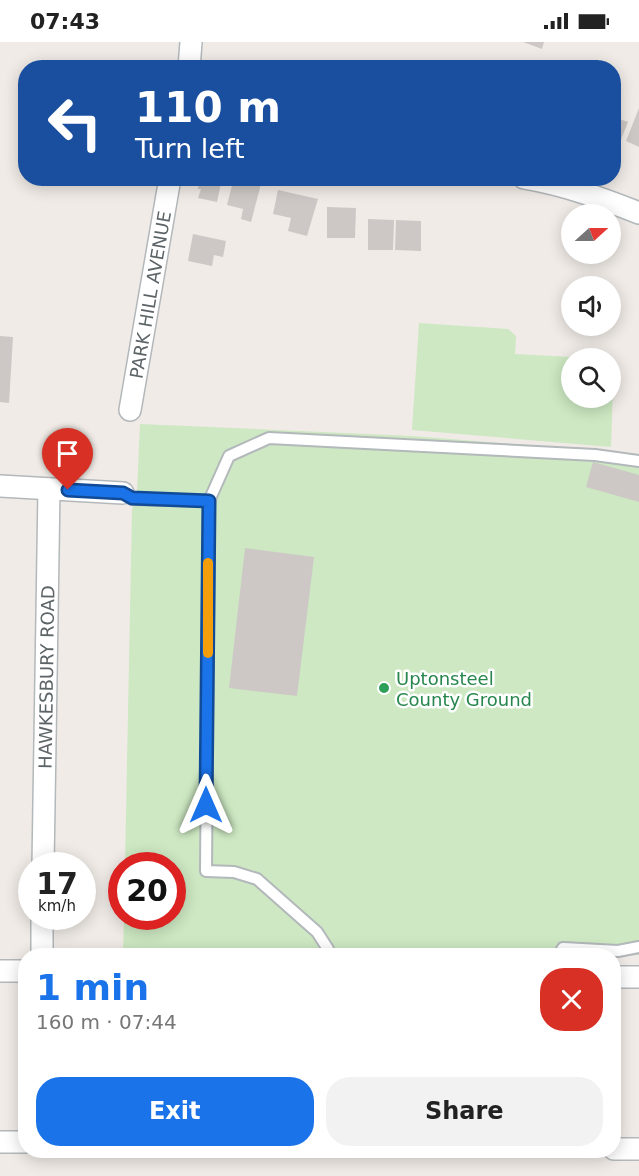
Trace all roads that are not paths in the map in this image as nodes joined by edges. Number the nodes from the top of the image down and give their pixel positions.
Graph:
1 (191, 42) edge
2 (190, 60) edge
3 (169, 186) edge
4 (563, 186) edge
5 (639, 213) edge
6 (130, 410) dead end
7 (639, 461) edge
8 (0, 486) edge
9 (49, 489) junction
10 (123, 493) joint
11 (209, 501) junction
12 (43, 852) edge
13 (42, 930) edge
14 (639, 947) edge
15 (42, 948) edge
16 (327, 948) edge
17 (621, 950) edge
18 (0, 971) edge
19 (18, 971) edge
20 (621, 977) edge
21 (639, 977) edge
22 (0, 1142) edge
23 (18, 1142) edge
24 (621, 1149) edge
25 (639, 1149) edge

1 - 2 street
3 - 6 street, PARK HILL AVENUE
4 - 5 street
7 - 11 lane
8 - 9 street
9 - 10 street
9 - 12 street, HAWKESBURY ROAD
10 - 11 lane
11 - 16 lane
13 - 15 street
14 - 17 lane
18 - 19 street
20 - 21 street
22 - 23 street
24 - 25 street

